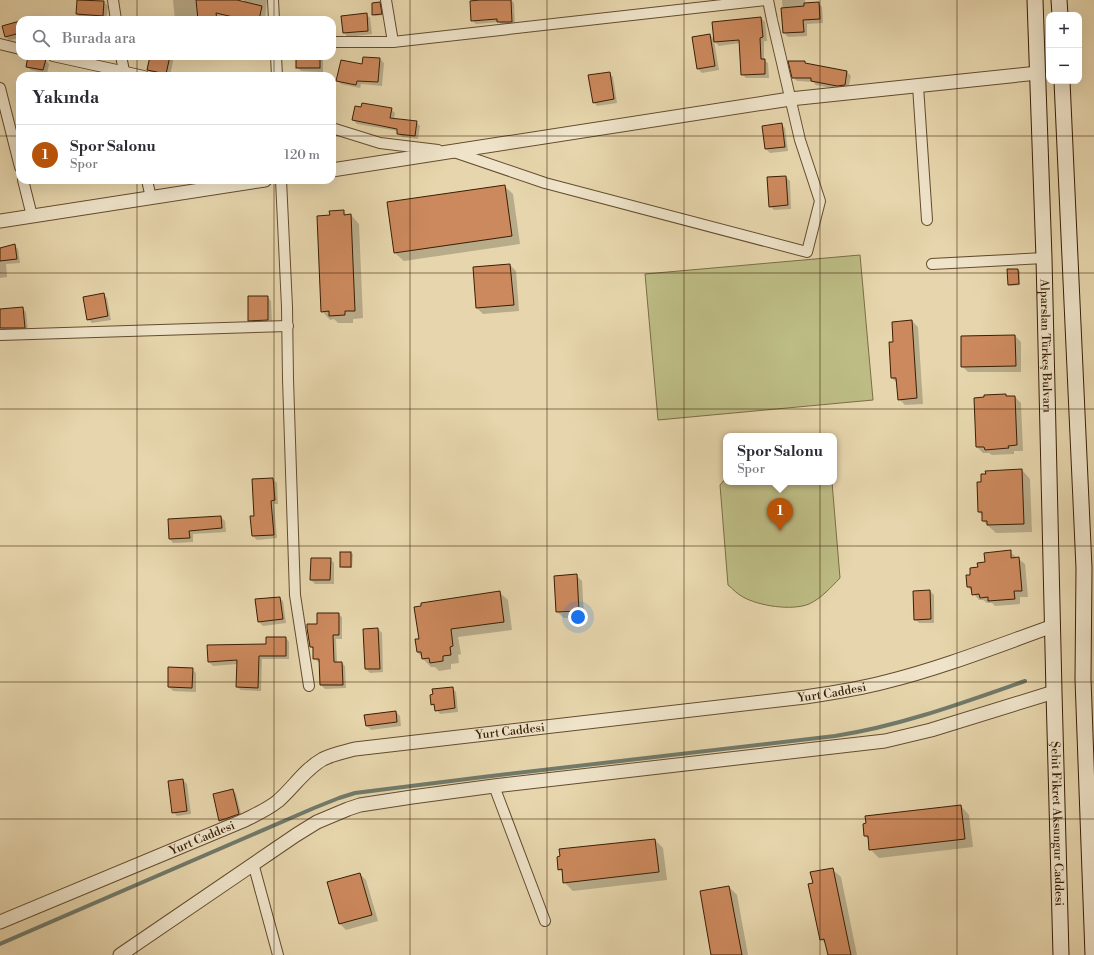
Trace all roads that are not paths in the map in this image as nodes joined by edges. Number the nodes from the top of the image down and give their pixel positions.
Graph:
1 (113, 0) edge
2 (273, 0) edge
3 (386, 0) edge
4 (768, 0) edge
5 (1035, 0) edge
6 (1059, 0) edge
7 (1060, 12) edge
8 (115, 16) edge
9 (274, 16) edge
10 (336, 42) edge
11 (393, 42) junction
12 (0, 44) edge
13 (16, 48) edge
14 (69, 60) edge
15 (122, 60) edge
16 (276, 60) edge
17 (116, 72) edge
18 (124, 72) edge
19 (277, 72) edge
20 (1038, 73) junction
21 (1062, 84) edge
22 (918, 86) junction
23 (0, 88) edge
24 (790, 99) junction
25 (336, 129) edge
26 (16, 151) edge
27 (449, 152) junction
28 (336, 169) edge
29 (24, 184) edge
30 (148, 184) edge
31 (240, 184) edge
32 (281, 184) edge
33 (151, 198) junction
34 (32, 216) junction
35 (927, 220) dead end
36 (0, 221) edge
37 (1044, 258) junction
38 (932, 264) dead end
39 (288, 326) junction
40 (0, 335) edge
41 (1053, 626) junction
42 (1089, 637) edge
43 (309, 686) dead end
44 (1054, 692) junction
45 (494, 786) junction
46 (253, 863) junction
47 (545, 921) dead end
48 (0, 922) edge
49 (120, 955) edge
50 (278, 955) edge
51 (1061, 955) edge
52 (1093, 955) edge

1 - 8 street
2 - 9 street
3 - 11 street
4 - 11 street
4 - 24 street
5 - 20 main road, Alparslan Türkeş Bulvarı
6 - 7 main road
10 - 11 street
12 - 13 street
14 - 17 street
15 - 18 street
16 - 19 street
20 - 22 street
20 - 37 main road, Alparslan Türkeş Bulvarı
21 - 42 main road
22 - 24 street
22 - 35 street
23 - 26 street
24 - 27 street
24 - 27 street
25 - 27 street
27 - 28 street
29 - 34 street
30 - 33 street
31 - 33 street
32 - 39 street
33 - 34 street
34 - 36 street
37 - 38 street
37 - 41 main road, Alparslan Türkeş Bulvarı
39 - 40 street
39 - 43 street
41 - 44 main road, Alparslan Türkeş Bulvarı
41 - 48 street, Yurt Caddesi
42 - 52 main road
44 - 45 street
44 - 51 main road, Şehit Fikret Aksungur Caddesi
45 - 46 street
45 - 47 street
46 - 49 street
46 - 50 street

